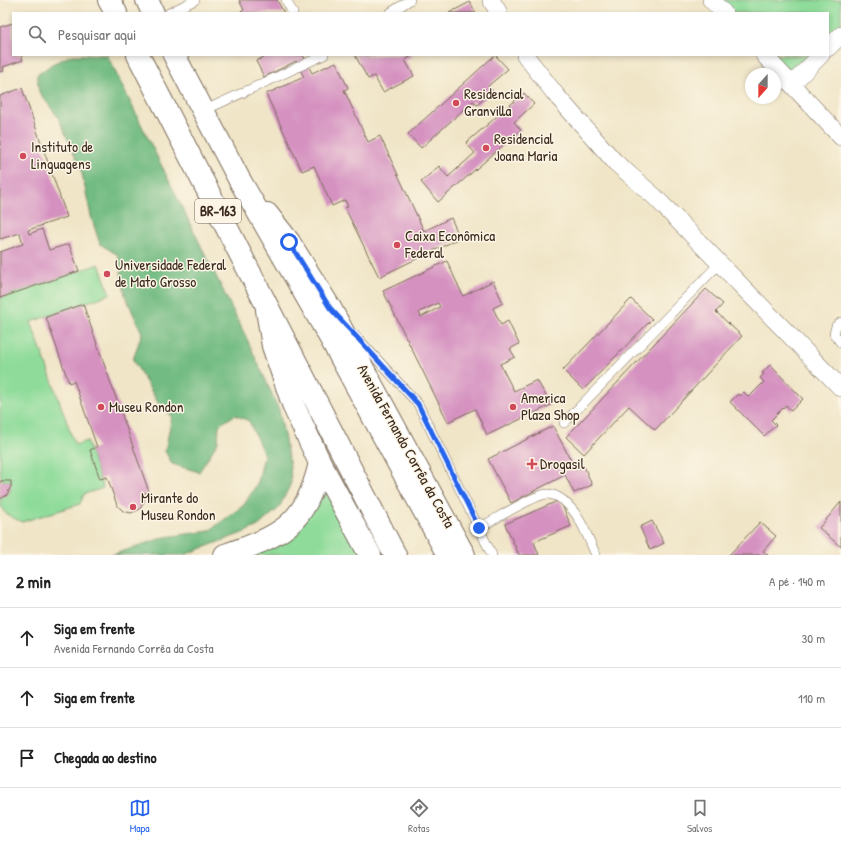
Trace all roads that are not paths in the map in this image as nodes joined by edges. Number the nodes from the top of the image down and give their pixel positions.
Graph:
1 (109, 0) edge
2 (147, 0) edge
3 (195, 0) edge
4 (286, 0) edge
5 (410, 0) edge
6 (491, 0) edge
7 (711, 0) edge
8 (115, 12) edge
9 (153, 12) edge
10 (171, 12) edge
11 (292, 12) edge
12 (392, 12) edge
13 (497, 12) edge
14 (723, 12) edge
15 (841, 35) edge
16 (829, 47) edge
17 (139, 56) edge
18 (175, 56) edge
19 (322, 56) edge
20 (526, 56) edge
21 (765, 56) edge
22 (820, 56) edge
23 (792, 84) junction
24 (203, 111) junction
25 (841, 137) edge
26 (239, 179) junction
27 (720, 264) junction
28 (330, 308) junction
29 (267, 310) junction
30 (841, 322) edge
31 (841, 343) edge
32 (841, 388) edge
33 (564, 423) dead end
34 (320, 463) junction
35 (479, 528) junction
36 (226, 555) edge
37 (370, 555) edge
38 (395, 555) edge
39 (448, 555) edge
40 (464, 555) edge
41 (492, 555) edge
42 (596, 555) edge

1 - 8 main road
2 - 9 main road
3 - 10 lane
4 - 11 lane
5 - 12 lane
6 - 13 street
7 - 14 street
15 - 16 street
17 - 29 main road, BR-163
18 - 24 main road, Avenida Fernando Corrêa da Costa / BR-163
19 - 24 lane
20 - 27 street
21 - 23 street
22 - 23 street
23 - 25 street
24 - 26 main road, Avenida Fernando Corrêa da Costa / BR-163
26 - 28 main road, Avenida Fernando Corrêa da Costa
26 - 39 main road, Avenida Fernando Corrêa da Costa / BR-163
27 - 32 street
27 - 33 lane
28 - 35 lane
28 - 40 main road, Avenida Fernando Corrêa da Costa
29 - 34 main road
29 - 38 main road, BR-163
30 - 31 lane
34 - 36 main road
34 - 37 main road
35 - 41 lane
35 - 42 lane

